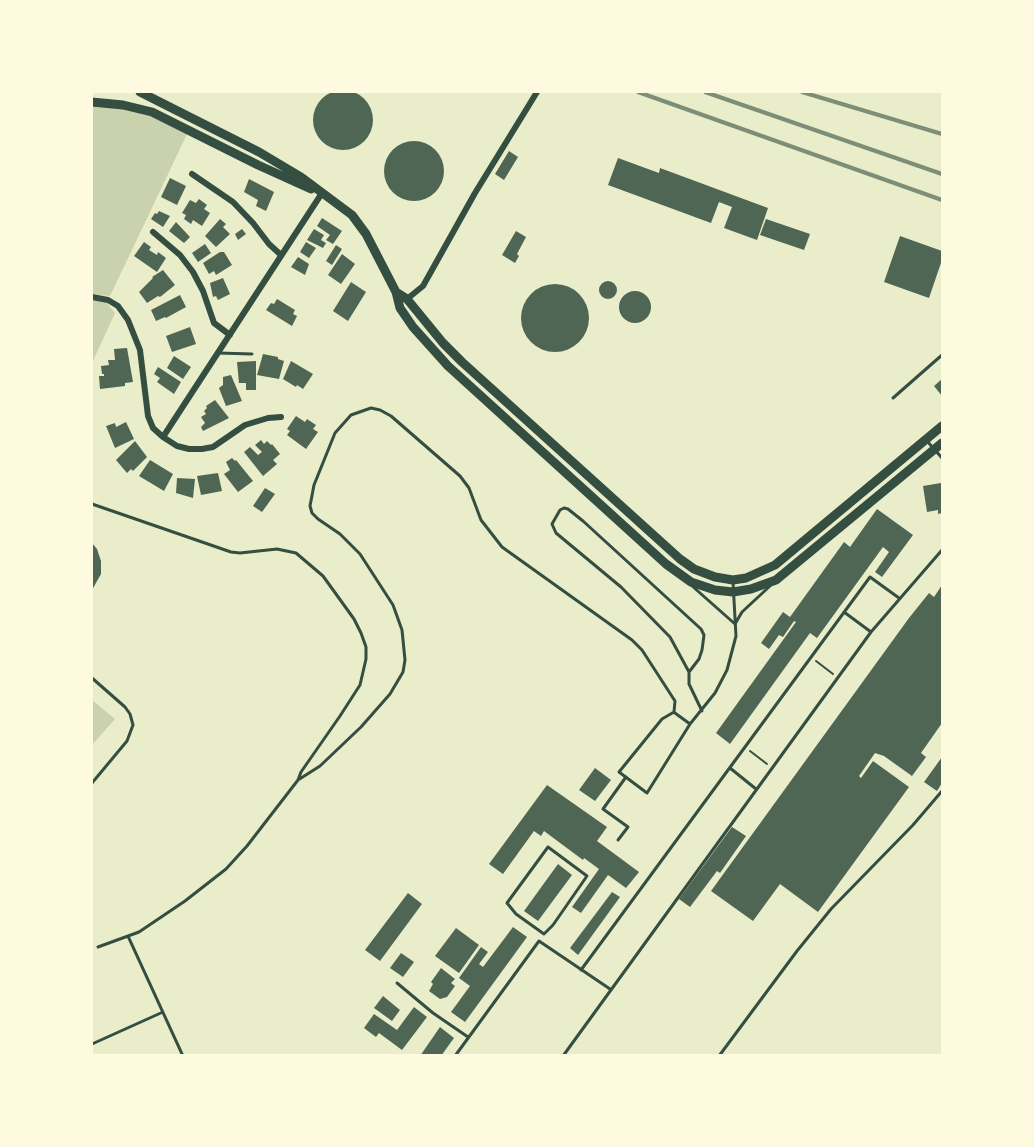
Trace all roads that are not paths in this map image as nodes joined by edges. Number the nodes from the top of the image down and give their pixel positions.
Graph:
1 (140, 92) edge
2 (537, 92) edge
3 (92, 102) edge
4 (192, 174) dead end
5 (322, 193) junction
6 (153, 232) dead end
7 (281, 255) junction
8 (396, 292) junction
9 (92, 297) edge
10 (407, 299) junction
11 (230, 336) junction
12 (218, 353) junction
13 (252, 354) dead end
14 (942, 355) edge
15 (893, 398) dead end
16 (281, 417) dead end
17 (942, 427) edge
18 (163, 437) junction
19 (926, 440) junction
20 (942, 443) edge
21 (934, 450) junction
22 (942, 458) edge
23 (92, 504) edge
24 (942, 550) edge
25 (678, 574) junction
26 (733, 580) junction
27 (776, 580) junction
28 (732, 592) junction
29 (899, 598) junction
30 (844, 612) junction
31 (735, 624) junction
32 (871, 632) junction
33 (689, 672) junction
34 (92, 678) edge
35 (702, 711) junction
36 (674, 712) junction
37 (690, 724) junction
38 (730, 768) junction
39 (626, 777) junction
40 (298, 780) junction
41 (92, 783) edge
42 (756, 789) junction
43 (942, 791) edge
44 (618, 840) dead end
45 (544, 934) joint
46 (128, 936) junction
47 (98, 947) dead end
48 (581, 970) junction
49 (397, 983) dead end
50 (610, 989) junction
51 (164, 1012) junction
52 (468, 1037) junction
53 (92, 1044) edge
54 (183, 1056) edge
55 (455, 1056) edge
56 (562, 1056) edge
57 (719, 1056) edge

1 - 5 main road
2 - 10 street
3 - 5 main road
4 - 7 street
5 - 7 street
5 - 8 main road
6 - 11 street
7 - 11 street
8 - 10 main road
8 - 25 main road
9 - 18 street
10 - 26 main road
11 - 12 street
12 - 13 lane
12 - 18 street
14 - 15 lane
16 - 18 street
17 - 19 main road
19 - 21 lane
19 - 26 main road
20 - 21 main road
21 - 22 lane
21 - 27 main road
23 - 40 lane
24 - 29 lane
25 - 28 main road
25 - 31 lane
26 - 28 lane
27 - 28 main road
27 - 31 lane
28 - 31 lane
29 - 30 lane
29 - 32 lane
30 - 32 lane
30 - 38 lane
31 - 35 lane
32 - 42 lane
33 - 33 lane
33 - 35 lane
34 - 41 lane
35 - 37 lane
36 - 37 lane
36 - 39 lane
36 - 40 lane
37 - 39 lane
38 - 42 lane
38 - 48 lane
39 - 44 lane
40 - 46 lane
42 - 50 lane
43 - 57 lane
45 - 45 lane
46 - 47 lane
46 - 51 lane
48 - 50 lane
48 - 52 lane
49 - 52 lane
50 - 56 lane
51 - 53 lane
51 - 54 lane
52 - 55 lane

